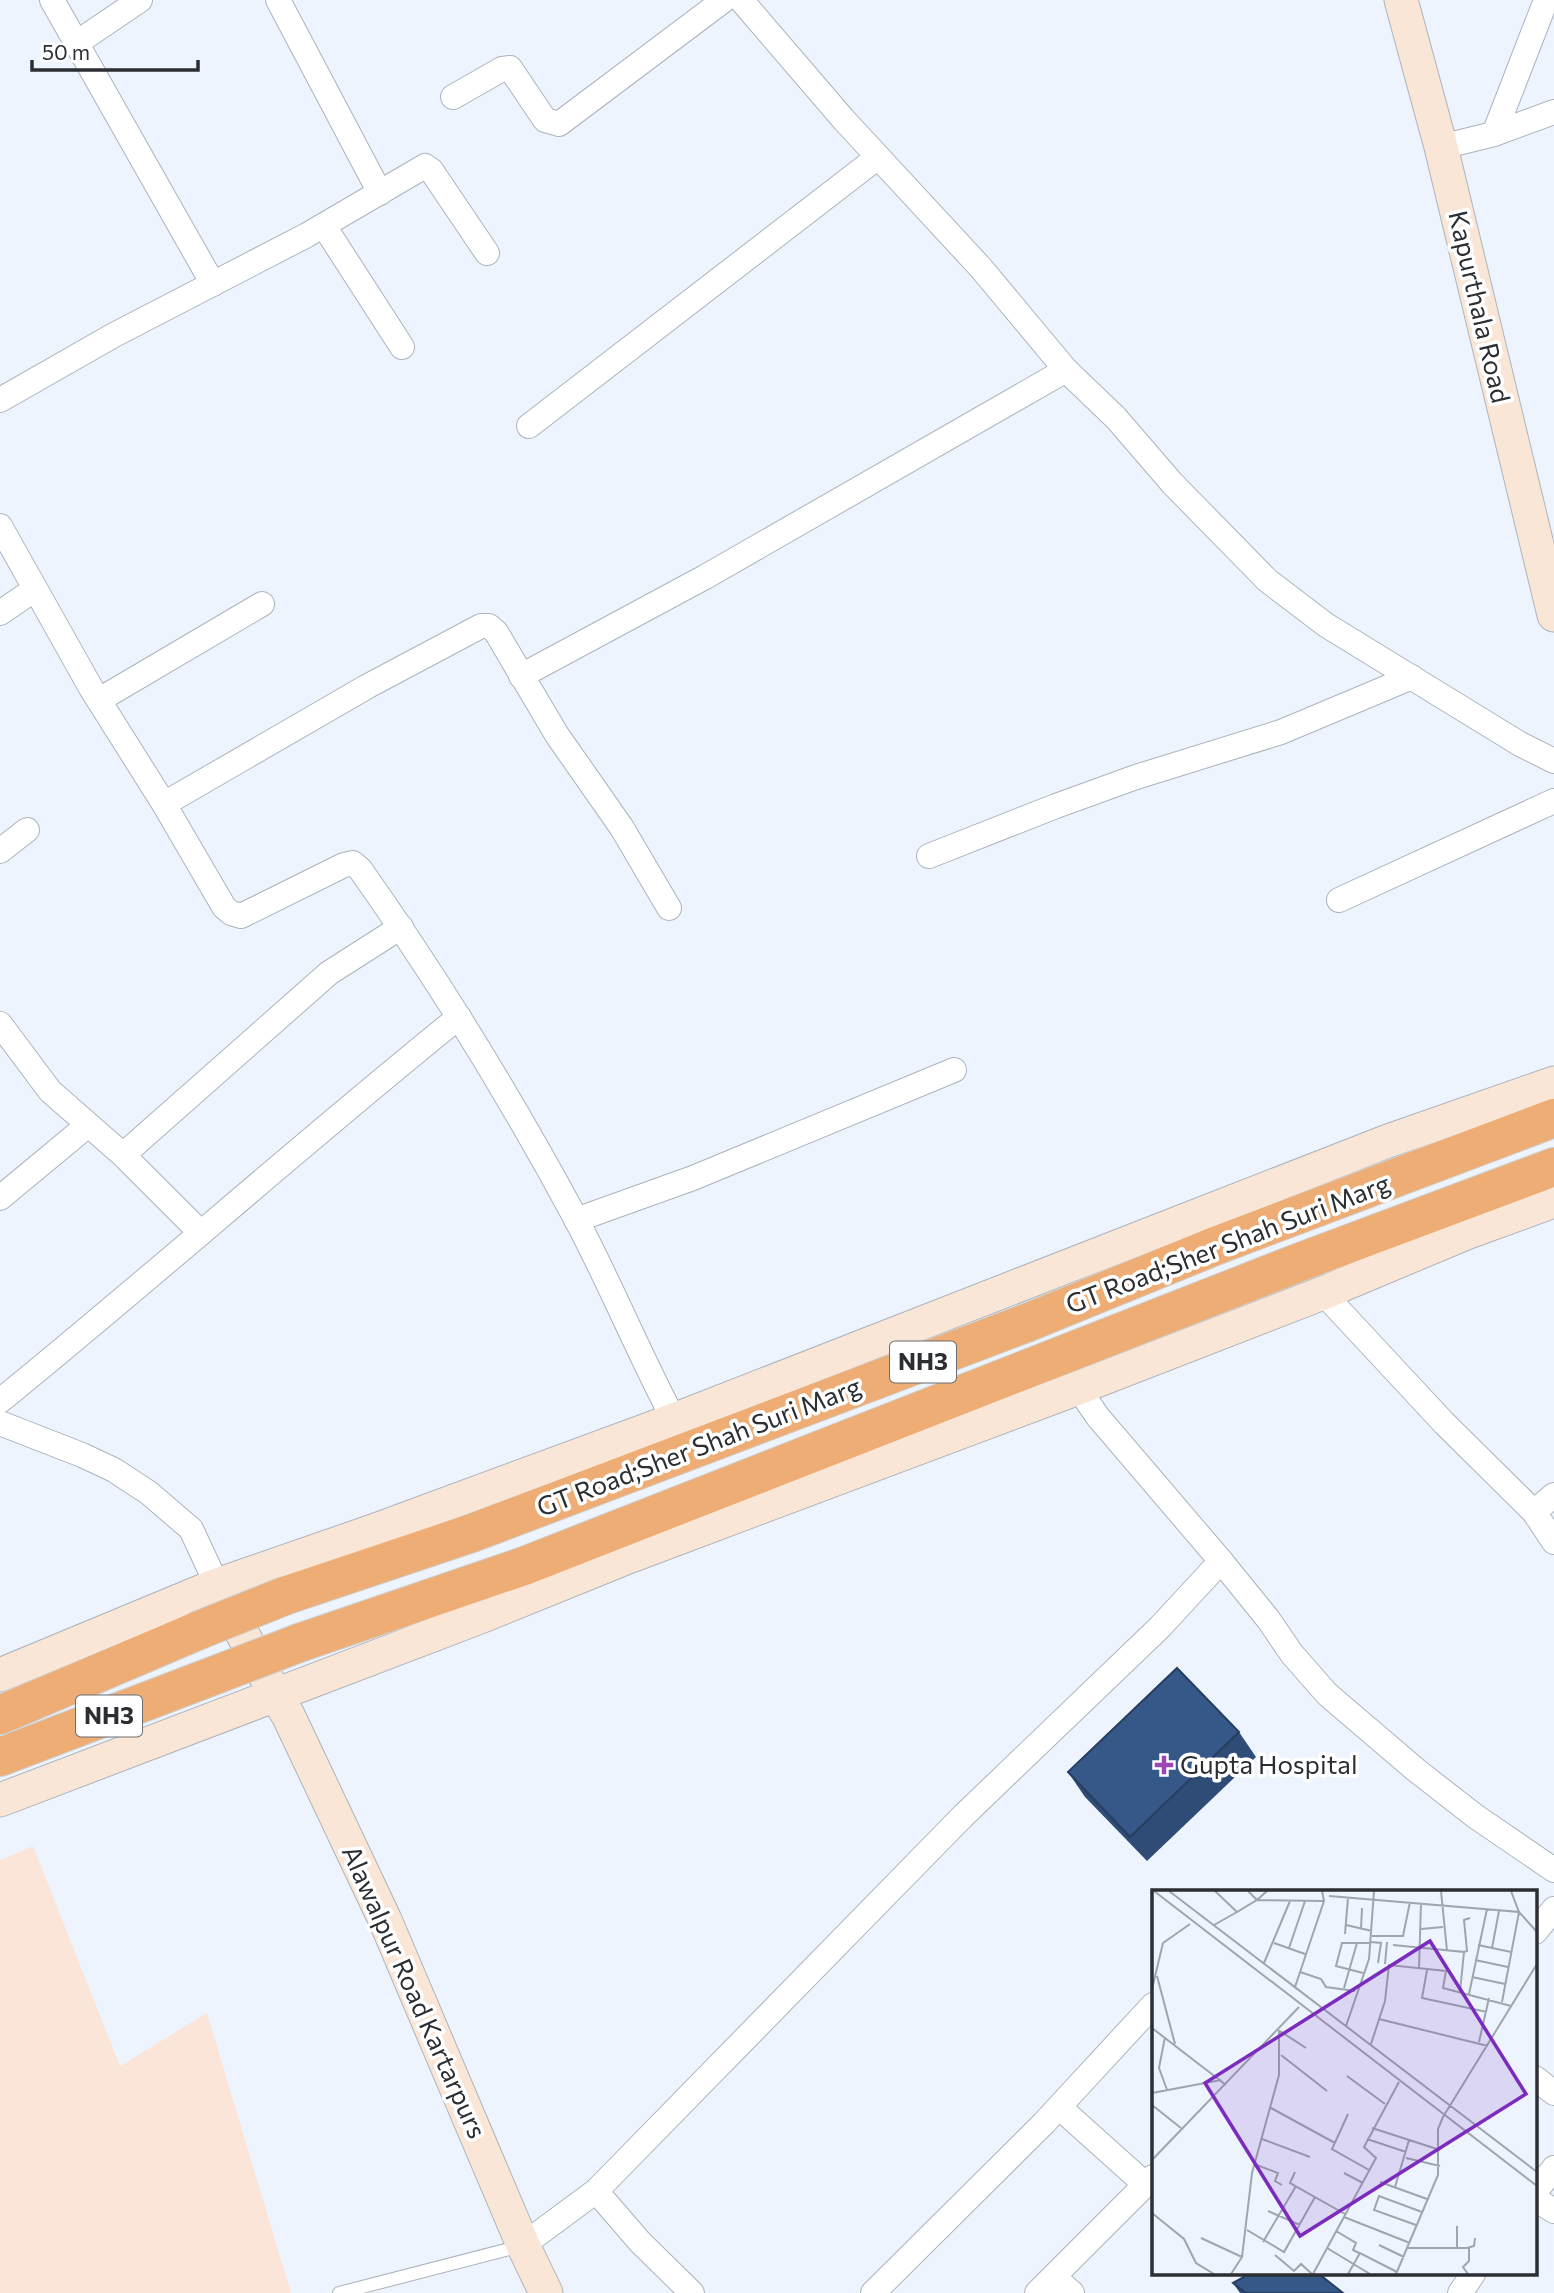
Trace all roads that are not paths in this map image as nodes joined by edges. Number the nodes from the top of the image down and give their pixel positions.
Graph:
1 (52, 0) edge
2 (140, 0) edge
3 (278, 0) edge
4 (724, 0) edge
5 (741, 0) edge
6 (1401, 0) edge
7 (1546, 0) edge
8 (75, 44) junction
9 (453, 97) dead end
10 (1554, 112) edge
11 (1494, 134) junction
12 (1441, 147) junction
13 (878, 157) junction
14 (380, 193) junction
15 (324, 226) junction
16 (487, 253) dead end
17 (213, 284) junction
18 (402, 347) dead end
19 (1066, 370) junction
20 (0, 400) edge
21 (529, 426) dead end
22 (0, 526) edge
23 (34, 589) junction
24 (262, 604) dead end
25 (0, 613) edge
26 (1554, 615) edge
27 (521, 676) junction
28 (1412, 677) junction
29 (99, 700) junction
30 (1554, 761) edge
31 (1554, 802) edge
32 (164, 804) junction
33 (27, 830) dead end
34 (0, 851) edge
35 (929, 856) dead end
36 (1339, 900) dead end
37 (669, 908) dead end
38 (401, 927) junction
39 (460, 1017) junction
40 (0, 1024) edge
41 (954, 1070) dead end
42 (1554, 1083) edge
43 (1554, 1118) edge
44 (88, 1125) junction
45 (123, 1156) junction
46 (1554, 1167) edge
47 (0, 1198) edge
48 (1554, 1201) edge
49 (576, 1220) junction
50 (201, 1233) junction
51 (1323, 1293) junction
52 (1078, 1388) junction
53 (0, 1402) edge
54 (674, 1420) junction
55 (0, 1423) edge
56 (1554, 1494) edge
57 (1534, 1513) junction
58 (1554, 1542) edge
59 (1221, 1561) junction
60 (216, 1585) junction
61 (0, 1675) edge
62 (275, 1694) junction
63 (0, 1715) edge
64 (0, 1757) edge
65 (0, 1800) edge
66 (1554, 1870) edge
67 (1554, 1909) edge
68 (1536, 1931) edge
69 (1152, 2006) edge
70 (1536, 2079) edge
71 (1554, 2094) edge
72 (1059, 2107) junction
73 (1554, 2168) edge
74 (1150, 2181) edge
75 (596, 2191) junction
76 (1536, 2191) edge
77 (1536, 2200) edge
78 (1554, 2211) edge
79 (523, 2245) junction
80 (1472, 2276) edge
81 (1054, 2288) edge
82 (339, 2293) edge
83 (546, 2293) edge
84 (692, 2293) edge
85 (873, 2293) edge
86 (1461, 2293) edge

1 - 8 street
2 - 8 street
3 - 14 street
4 - 9 street
5 - 13 street
6 - 12 main road, Kapurthala Road
7 - 11 street
8 - 17 street
10 - 11 street
11 - 12 street
12 - 26 main road, Kapurthala Road
13 - 19 street
13 - 21 street
14 - 15 street
14 - 16 street
15 - 17 street
15 - 18 street
17 - 20 street
19 - 27 street
19 - 28 street
22 - 23 street
23 - 25 street
23 - 29 street
24 - 29 street
27 - 32 street
27 - 37 street
28 - 30 street
28 - 35 street
29 - 32 street
31 - 36 street
32 - 38 street
33 - 34 street
38 - 39 street
38 - 45 street
39 - 49 street
39 - 50 street
40 - 44 street
41 - 49 street
42 - 54 main road
43 - 63 highway, GT Road;Sher Shah Suri Marg / NH3, bridge
44 - 45 street
44 - 47 street
45 - 50 street
46 - 64 highway, GT Road;Sher Shah Suri Marg / NH3, bridge
48 - 51 main road
49 - 54 street
50 - 53 street
51 - 52 main road
51 - 57 street
52 - 59 street
52 - 62 main road
54 - 60 main road
55 - 60 street
56 - 57 street
57 - 58 street
59 - 66 street
59 - 75 street
60 - 61 main road
60 - 62 main road, Alawalpur Road Kartarpurs
62 - 65 main road
62 - 79 main road, Alawalpur Road Kartarpurs
67 - 68 street
69 - 72 street
70 - 71 street
72 - 74 street
72 - 85 street
73 - 76 street
74 - 81 street
75 - 79 street
75 - 84 street
77 - 78 street
79 - 82 lane
79 - 83 main road, Alawalpur Road Kartarpurs
80 - 86 street

